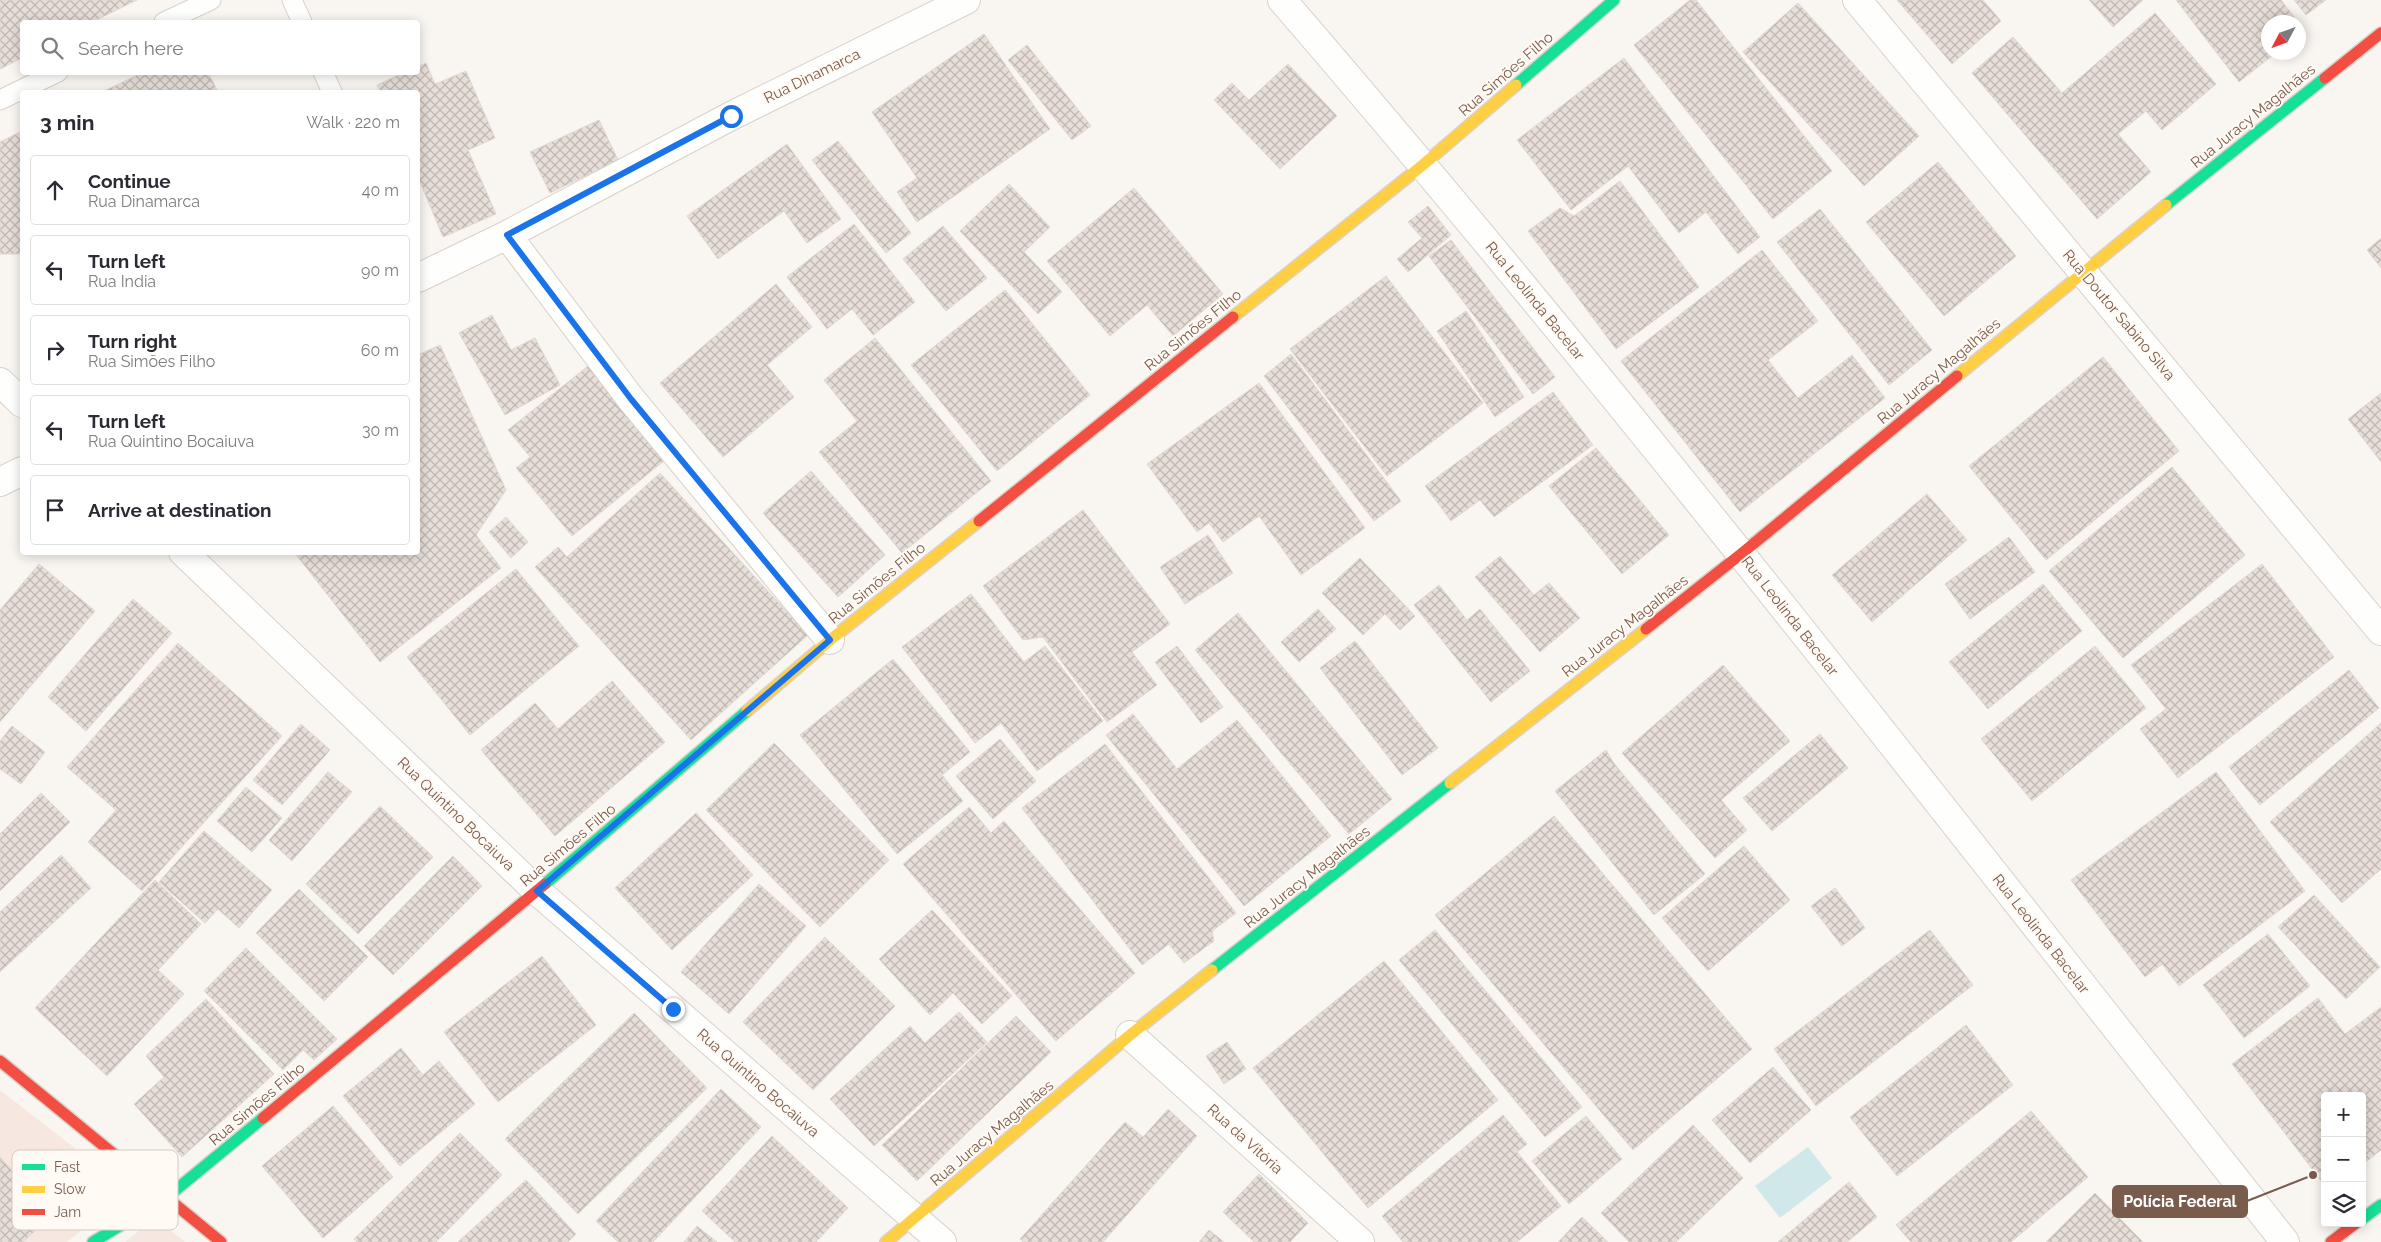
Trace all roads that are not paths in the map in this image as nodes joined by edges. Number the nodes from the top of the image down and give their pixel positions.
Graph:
1 (211, 0) edge
2 (292, 0) edge
3 (966, 0) edge
4 (1282, 0) edge
5 (1614, 0) edge
6 (1856, 0) edge
7 (168, 20) edge
8 (301, 20) edge
9 (2381, 33) edge
10 (52, 75) edge
11 (324, 75) edge
12 (20, 90) edge
13 (21, 90) edge
14 (331, 90) edge
15 (0, 100) edge
16 (1424, 164) junction
17 (507, 235) junction
18 (2083, 272) junction
19 (420, 277) edge
20 (0, 382) edge
21 (20, 400) edge
22 (20, 472) edge
23 (0, 482) edge
24 (1741, 554) junction
25 (186, 555) edge
26 (2381, 631) edge
27 (830, 640) junction
28 (537, 891) junction
29 (1130, 1035) junction
30 (0, 1061) edge
31 (108, 1150) edge
32 (178, 1188) edge
33 (2381, 1205) edge
34 (178, 1208) edge
35 (2366, 1216) edge
36 (914, 1218) junction
37 (2351, 1227) edge
38 (113, 1230) edge
39 (93, 1242) edge
40 (221, 1242) edge
41 (886, 1242) edge
42 (942, 1242) edge
43 (1360, 1242) edge
44 (2285, 1242) edge
45 (2331, 1242) edge

1 - 7 lane
2 - 8 lane
3 - 17 street, Rua Dinamarca
4 - 16 street, Rua Leolinda Bacelar
5 - 16 street, Rua Simões Filho
6 - 18 street, Rua Doutor Sabino Silva
9 - 18 street, Rua Juracy Magalhães
10 - 13 lane
11 - 14 lane
12 - 15 lane
16 - 24 street, Rua Leolinda Bacelar
16 - 27 street, Rua Simões Filho
17 - 19 street, Rua Dinamarca
17 - 27 street
18 - 24 street, Rua Juracy Magalhães
18 - 26 street, Rua Doutor Sabino Silva
20 - 21 street
22 - 23 street
24 - 29 street, Rua Juracy Magalhães
24 - 44 street, Rua Leolinda Bacelar
25 - 28 street, Rua Quintino Bocaiuva
27 - 28 street, Rua Simões Filho
28 - 32 street, Rua Simões Filho
28 - 36 street, Rua Quintino Bocaiuva
29 - 36 street, Rua Juracy Magalhães
29 - 43 street, Rua da Vitória
30 - 31 street
33 - 35 street
34 - 40 street
36 - 41 street, Rua Juracy Magalhães
36 - 42 street, Rua Quintino Bocaiuva
37 - 45 street
38 - 39 street, Rua Simões Filho

